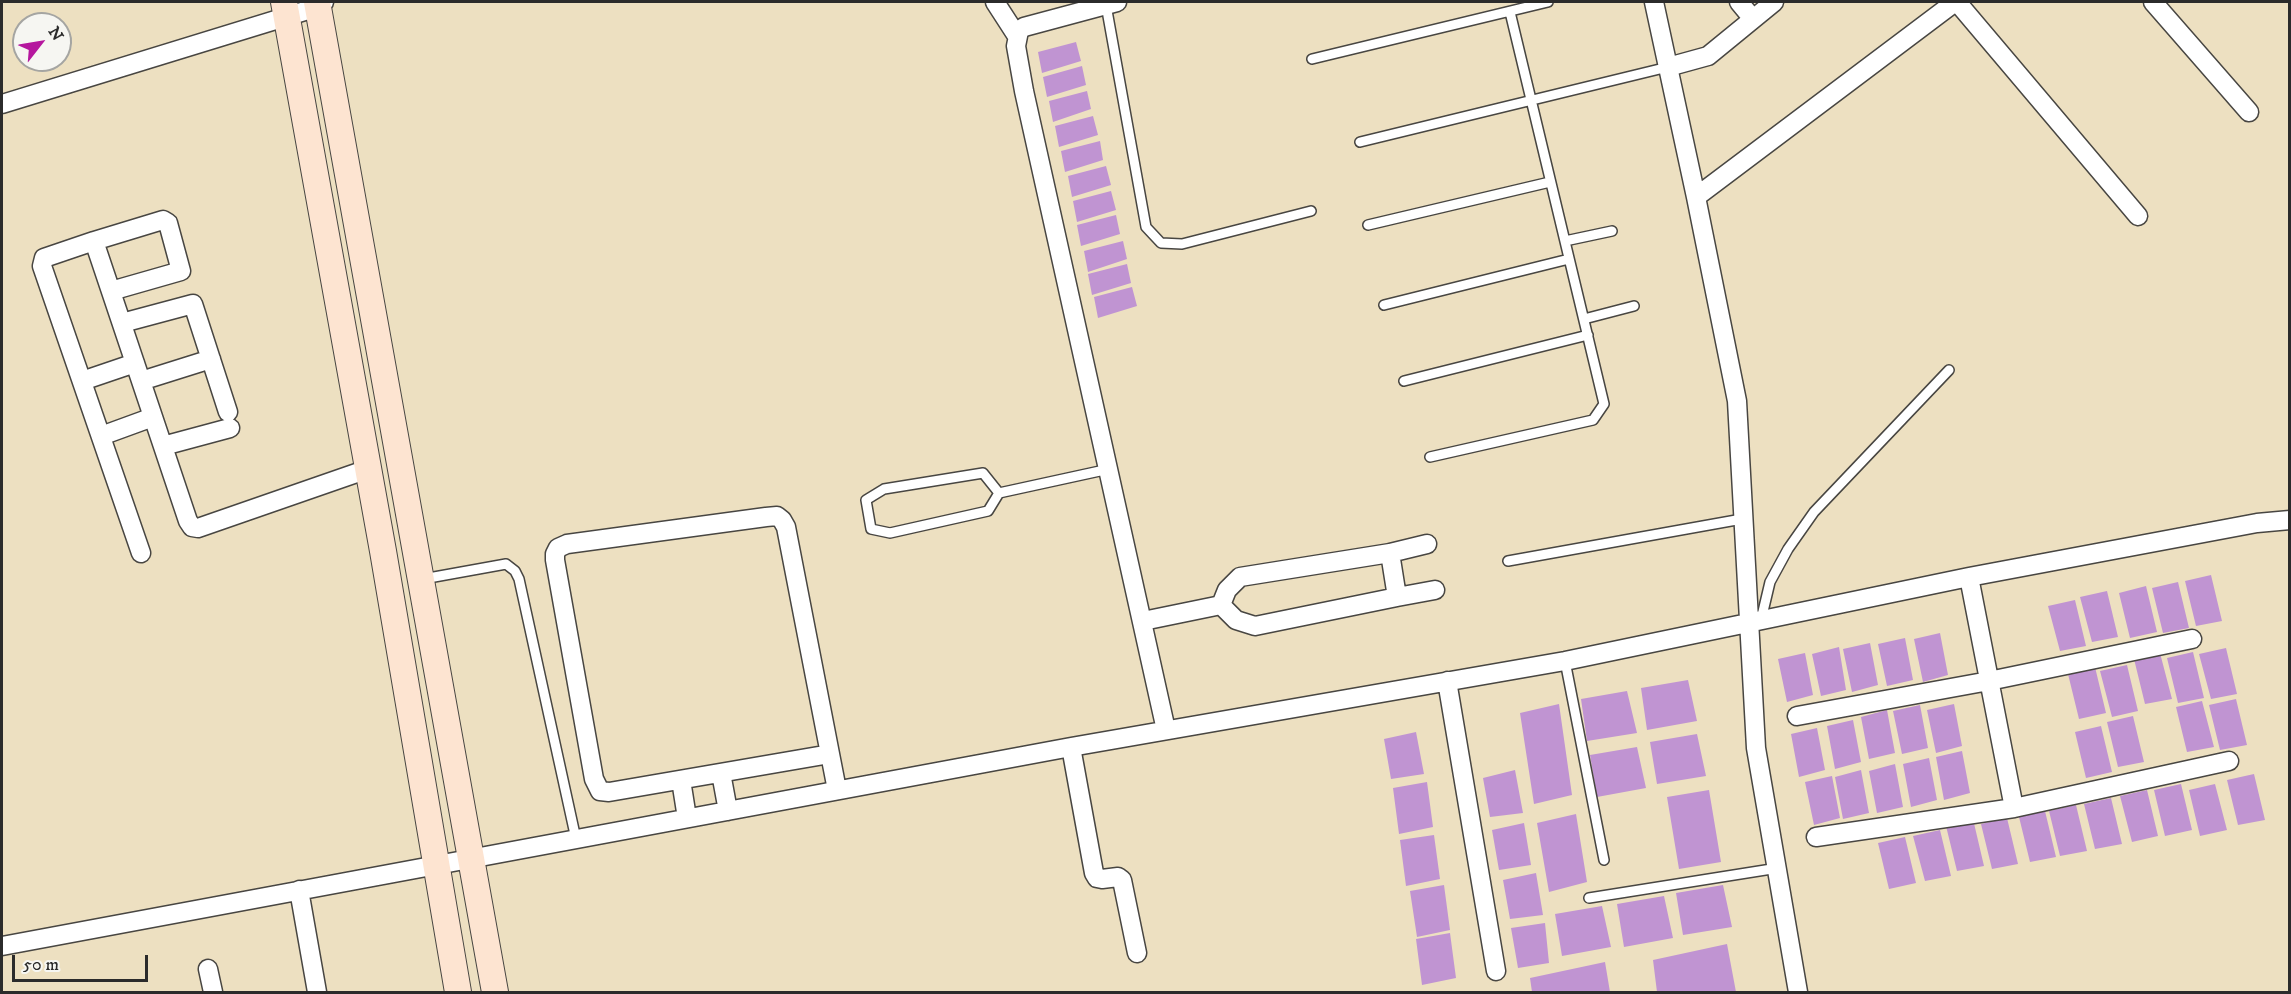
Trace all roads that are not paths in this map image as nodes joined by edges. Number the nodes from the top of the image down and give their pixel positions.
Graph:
1 (994, 2) edge
2 (1548, 2) edge
3 (1654, 2) edge
4 (1739, 2) edge
5 (1774, 2) edge
6 (1956, 2) edge
7 (2153, 2) edge
8 (319, 3) edge
9 (1112, 3) edge
10 (286, 9) edge
11 (1510, 12) junction
12 (1753, 19) junction
13 (1017, 36) junction
14 (1312, 59) dead end
15 (1668, 67) junction
16 (1530, 100) junction
17 (2, 104) edge
18 (2249, 112) dead end
19 (1360, 142) dead end
20 (1550, 182) junction
21 (1696, 197) junction
22 (1311, 211) dead end
23 (2138, 216) dead end
24 (1368, 225) dead end
25 (1612, 231) dead end
26 (94, 241) junction
27 (1565, 241) junction
28 (1569, 259) junction
29 (111, 291) junction
30 (1384, 305) dead end
31 (1634, 306) dead end
32 (1584, 319) junction
33 (122, 323) junction
34 (1588, 335) junction
35 (211, 359) junction
36 (135, 363) junction
37 (1949, 370) dead end
38 (82, 381) junction
39 (141, 381) junction
40 (1404, 381) dead end
41 (153, 417) junction
42 (100, 436) junction
43 (163, 446) junction
44 (1430, 457) dead end
45 (1109, 469) junction
46 (368, 470) junction
47 (999, 493) junction
48 (1742, 519) junction
49 (2289, 520) edge
50 (1427, 544) dead end
51 (141, 553) dead end
52 (1390, 553) junction
53 (1508, 561) dead end
54 (1969, 577) junction
55 (420, 580) junction
56 (1435, 590) dead end
57 (1398, 597) junction
58 (1221, 605) junction
59 (1143, 621) junction
60 (1755, 621) junction
61 (2192, 639) dead end
62 (1565, 661) junction
63 (1447, 681) junction
64 (1989, 681) junction
65 (1797, 716) dead end
66 (1166, 730) junction
67 (1071, 747) junction
68 (830, 754) junction
69 (2229, 761) dead end
70 (721, 773) junction
71 (681, 780) junction
72 (837, 790) junction
73 (2014, 808) junction
74 (728, 811) junction
75 (687, 818) junction
76 (1816, 837) dead end
77 (576, 839) junction
78 (472, 859) junction
79 (1604, 860) dead end
80 (435, 864) junction
81 (1778, 868) junction
82 (299, 890) junction
83 (1589, 898) dead end
84 (2, 946) edge
85 (1137, 953) dead end
86 (208, 969) dead end
87 (1496, 971) dead end
88 (213, 993) edge
89 (317, 993) edge
90 (458, 993) edge
91 (495, 993) edge
92 (1798, 993) edge

1 - 13 street
2 - 11 lane
3 - 15 street
4 - 12 street
5 - 12 street
6 - 21 street
6 - 23 street
7 - 18 street
8 - 10 street
8 - 55 street
9 - 13 street
9 - 22 lane
10 - 17 street
10 - 46 street
11 - 14 lane
11 - 16 lane
12 - 15 street
13 - 45 street
15 - 16 lane
15 - 21 street
16 - 19 lane
16 - 20 lane
20 - 24 lane
20 - 27 lane
21 - 48 street
25 - 27 lane
26 - 29 street
26 - 29 street
26 - 38 street
27 - 28 lane
28 - 30 lane
28 - 32 lane
29 - 33 street
31 - 32 lane
32 - 34 lane
33 - 35 street
33 - 36 street
34 - 40 lane
34 - 44 lane
35 - 39 street
35 - 43 street
36 - 38 street
36 - 39 street
37 - 60 lane
38 - 42 street
39 - 41 street
41 - 42 street
41 - 43 street
42 - 51 street
43 - 46 street
45 - 47 lane
45 - 59 street
46 - 80 street
47 - 47 lane
48 - 53 lane
48 - 60 street
49 - 54 street
50 - 52 street
52 - 57 street
52 - 58 street
54 - 60 street
54 - 64 street
55 - 77 lane
55 - 78 street
56 - 57 street
57 - 58 street
58 - 59 street
59 - 66 street
60 - 62 street
60 - 81 street
61 - 64 street
62 - 63 street
62 - 79 lane
63 - 66 street
63 - 87 street
64 - 65 street
64 - 73 street
66 - 67 street
67 - 72 street
67 - 85 street
68 - 70 street
68 - 71 street
68 - 72 street
69 - 73 street
70 - 71 street
70 - 74 street
71 - 75 street
72 - 74 street
73 - 76 street
74 - 75 street
75 - 77 street
77 - 78 street
78 - 80 street
78 - 91 street
80 - 82 street
80 - 90 street
81 - 83 lane
81 - 92 street
82 - 84 street
82 - 89 street
86 - 88 street

